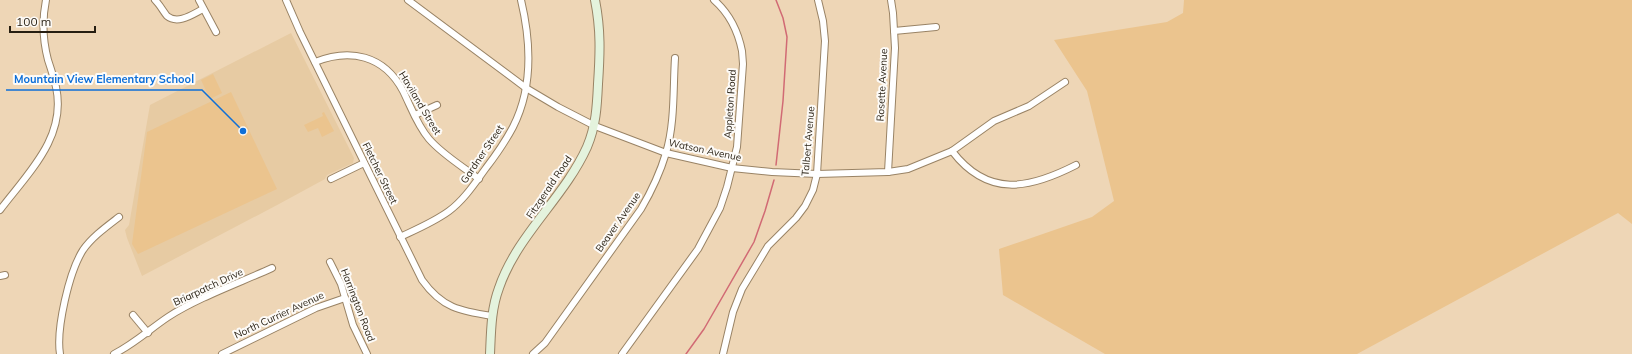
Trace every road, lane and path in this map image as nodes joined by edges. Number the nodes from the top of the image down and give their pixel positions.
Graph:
1 (46, 0) edge
2 (155, 0) edge
3 (199, 0) edge
4 (286, 0) edge
5 (408, 0) edge
6 (521, 0) edge
7 (595, 0) edge
8 (714, 0) edge
9 (818, 0) edge
10 (891, 0) edge
11 (203, 9) junction
12 (936, 27) dead end
13 (894, 31) junction
14 (216, 32) dead end
15 (675, 58) dead end
16 (315, 62) junction
17 (1065, 82) dead end
18 (526, 88) junction
19 (437, 105) dead end
20 (415, 115) junction
21 (595, 126) junction
22 (952, 151) junction
23 (666, 153) junction
24 (364, 163) junction
25 (1076, 165) dead end
26 (732, 168) junction
27 (888, 172) junction
28 (817, 174) junction
29 (332, 178) dead end
30 (479, 179) junction
31 (0, 210) edge
32 (119, 217) dead end
33 (400, 237) junction
34 (330, 262) dead end
35 (272, 268) dead end
36 (346, 298) junction
37 (133, 315) dead end
38 (492, 316) junction
39 (148, 333) junction
40 (60, 354) edge
41 (114, 354) edge
42 (222, 354) edge
43 (367, 354) edge
44 (490, 354) edge
45 (533, 354) edge
46 (622, 354) edge
47 (723, 354) edge

1 - 31 street
2 - 11 street
3 - 11 street
4 - 16 street, Fletcher Street
5 - 18 street, Watson Avenue
6 - 18 street, Gardner Street
7 - 21 main road, Fitzgerald Road
8 - 26 street, Appleton Road
9 - 28 street, Talbert Avenue
10 - 13 street, Rosette Avenue
11 - 14 street
12 - 13 street
13 - 27 street, Rosette Avenue
15 - 23 street, Beaver Avenue
16 - 20 street, Haviland Street
16 - 24 street, Fletcher Street
17 - 22 street, Watson Avenue
18 - 21 street, Watson Avenue
18 - 30 street, Gardner Street
19 - 20 street
20 - 30 street, Haviland Street
21 - 23 street, Watson Avenue
21 - 38 main road, Fitzgerald Road
22 - 25 street
22 - 27 street, Watson Avenue
23 - 26 street, Watson Avenue
23 - 45 street, Beaver Avenue
24 - 29 street
24 - 33 street, Fletcher Street
26 - 28 street, Watson Avenue
26 - 46 street, Appleton Road
27 - 28 street, Watson Avenue
28 - 47 street, Talbert Avenue
30 - 33 street, Gardner Street
32 - 40 street
33 - 38 street, Fletcher Street
34 - 36 street, Harrington Road
35 - 39 street, Briarpatch Drive
36 - 42 street, North Currier Avenue
36 - 43 street, Harrington Road
37 - 39 street
38 - 44 main road, Fitzgerald Road
39 - 41 street, Briarpatch Drive

